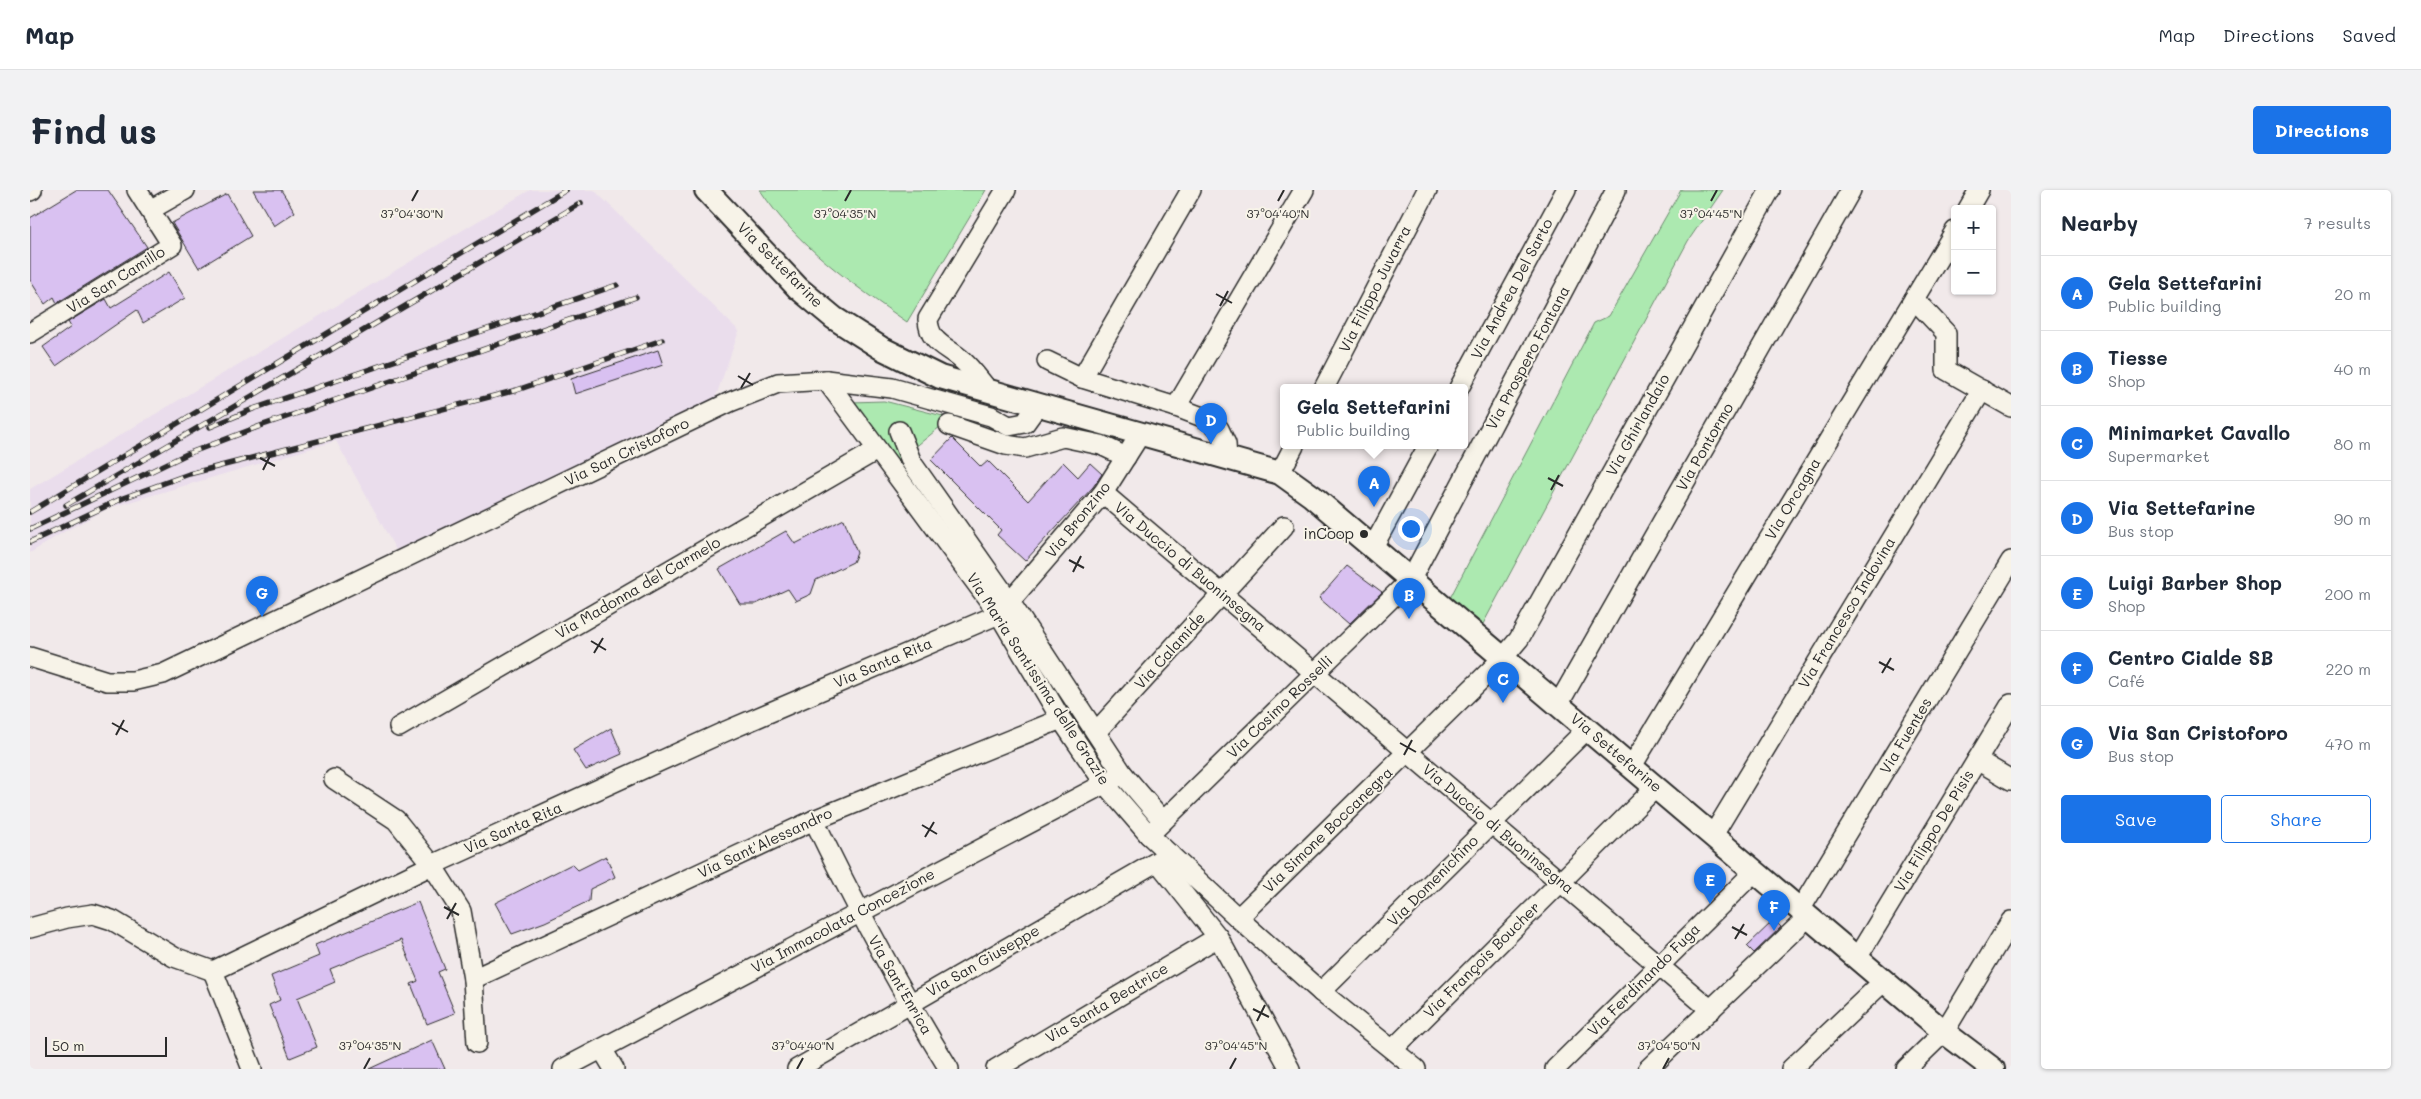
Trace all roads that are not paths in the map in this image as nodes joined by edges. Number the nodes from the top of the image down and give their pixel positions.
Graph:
1 (136, 190) edge
2 (185, 190) edge
3 (706, 190) edge
4 (1006, 190) edge
5 (1191, 190) edge
6 (1304, 190) edge
7 (1427, 190) edge
8 (1566, 190) edge
9 (1616, 190) edge
10 (1770, 190) edge
11 (1851, 190) edge
12 (1979, 190) edge
13 (1970, 205) edge
14 (150, 210) junction
15 (1951, 238) edge
16 (1914, 299) junction
17 (30, 333) edge
18 (1047, 361) dead end
19 (1082, 378) junction
20 (826, 380) junction
21 (1326, 384) edge
22 (1461, 384) edge
23 (1982, 390) junction
24 (989, 391) junction
25 (1038, 405) junction
26 (1176, 407) junction
27 (2011, 407) edge
28 (949, 424) dead end
29 (899, 431) dead end
30 (1141, 433) junction
31 (1292, 449) edge
32 (1426, 449) edge
33 (877, 450) junction
34 (1126, 457) junction
35 (1227, 458) junction
36 (1280, 473) junction
37 (1103, 493) junction
38 (1284, 526) dead end
39 (1373, 547) junction
40 (2011, 561) edge
41 (1411, 579) junction
42 (1222, 594) junction
43 (1004, 608) junction
44 (30, 657) edge
45 (1503, 658) junction
46 (1316, 673) junction
47 (1558, 704) junction
48 (2011, 704) edge
49 (1061, 719) junction
50 (399, 726) dead end
51 (1587, 729) junction
52 (1096, 732) junction
53 (1407, 752) junction
54 (1977, 760) junction
55 (1632, 766) junction
56 (1123, 774) junction
57 (334, 779) dead end
58 (2011, 780) edge
59 (1105, 784) junction
60 (1656, 787) junction
61 (814, 820) junction
62 (1163, 821) junction
63 (1492, 823) junction
64 (1150, 835) junction
65 (1713, 835) junction
66 (1164, 858) junction
67 (432, 864) junction
68 (1755, 870) junction
69 (1560, 881) junction
70 (858, 912) junction
71 (1804, 914) junction
72 (1238, 918) junction
73 (2011, 921) edge
74 (30, 928) edge
75 (1218, 937) junction
76 (1857, 958) junction
77 (1658, 966) junction
78 (213, 971) junction
79 (474, 979) junction
80 (1884, 981) junction
81 (1322, 992) junction
82 (909, 1004) junction
83 (1710, 1010) junction
84 (1944, 1032) junction
85 (477, 1043) dead end
86 (602, 1049) junction
87 (1393, 1049) junction
88 (252, 1069) edge
89 (563, 1069) edge
90 (614, 1069) edge
91 (797, 1069) edge
92 (949, 1069) edge
93 (996, 1069) edge
94 (1290, 1069) edge
95 (1416, 1069) edge
96 (1555, 1069) edge
97 (1648, 1069) edge
98 (1791, 1069) edge
99 (1906, 1069) edge
100 (1993, 1069) edge

1 - 14 street, Via San Camillo
2 - 14 street
3 - 24 street, Via Settefarine
4 - 24 street
5 - 19 street
6 - 26 street
7 - 21 street, Via Filippo Juvarra
8 - 22 street, Via Andrea Del Sarto
9 - 41 street, Via Prospero Fontana
10 - 45 street, Via Ghirlandaio
11 - 47 street, Via Pontormo
12 - 13 street
14 - 17 street, Via San Camillo
15 - 16 street, Via Orcagna
16 - 23 street
16 - 55 street, Via Orcagna
18 - 19 street
19 - 26 street
20 - 25 street, Via San Cristoforo
20 - 33 street, Via Maria Santissima delle Grazie
20 - 44 street, Via San Cristoforo
23 - 27 street
23 - 65 street, Via Francesco Indovina
24 - 25 street, Via Settefarine
25 - 30 street, Via Settefarine
26 - 35 street
28 - 34 street
29 - 43 street
30 - 34 street, Via Bronzino
30 - 35 street, Via Settefarine
31 - 36 street
32 - 39 street
33 - 43 street, Via Maria Santissima delle Grazie
33 - 50 street, Via Madonna del Carmelo
34 - 37 street, Via Bronzino
35 - 36 street, Via Settefarine
36 - 39 street, Via Settefarine
37 - 42 street, Via Duccio di Buoninsegna
37 - 43 street, Via Bronzino
38 - 42 street, Via Calamide
39 - 41 street, Via Settefarine
40 - 71 street, Via Fuentes
41 - 45 street, Via Settefarine
41 - 46 street, Via Cosimo Rosselli
42 - 46 street, Via Duccio di Buoninsegna
42 - 52 street, Via Calamide
43 - 49 street, Via Maria Santissima delle Grazie
43 - 52 street, Via Maria Santissima delle Grazie
43 - 67 street, Via Santa Rita
45 - 47 street, Via Settefarine
45 - 53 street, Via Simone Boccanegra
46 - 53 street, Via Duccio di Buoninsegna
46 - 62 street, Via Cosimo Rosselli
47 - 51 street, Via Settefarine
48 - 54 street, Via Filippo De Pisis
49 - 59 street, Via Maria Santissima delle Grazie
49 - 61 street, Via Sant'Alessandro
51 - 55 street, Via Settefarine
51 - 63 street, Via Domenichino
52 - 56 street, Via Maria Santissima delle Grazie
53 - 63 street, Via Duccio di Buoninsegna
53 - 72 street, Via Simone Boccanegra
54 - 58 street
54 - 76 street, Via Filippo De Pisis
55 - 60 street, Via Settefarine
56 - 59 street, Via Immacolata Concezione
56 - 62 street, Via Maria Santissima delle Grazie
57 - 67 street
59 - 64 street, Via Maria Santissima delle Grazie
59 - 70 street, Via Immacolata Concezione
60 - 65 street, Via Settefarine
60 - 69 street, Via François Boucher
61 - 70 street, Via Sant'Enrica
61 - 79 street, Via Sant'Alessandro
62 - 64 street, Via Cosimo Rosselli
63 - 69 street, Via Duccio di Buoninsegna
63 - 81 street, Via Domenichino
64 - 66 street, Via Maria Santissima delle Grazie
65 - 68 street, Via Settefarine
66 - 72 street, Via Maria Santissima delle Grazie
66 - 75 street, Via Maria Santissima delle Grazie
66 - 82 street, Via San Giuseppe
67 - 78 street, Via Santa Rita
67 - 79 street
68 - 71 street, Via Settefarine
68 - 77 street, Via Ferdinando Fuga
69 - 77 street, Via Duccio di Buoninsegna
69 - 87 street, Via François Boucher
70 - 82 street, Via Sant'Enrica
70 - 86 street, Via Immacolata Concezione
71 - 76 street, Via Settefarine
71 - 83 street, Via Fuentes
72 - 81 street, Via Maria Santissima delle Grazie
73 - 84 street
74 - 78 street
75 - 93 street, Via Santa Beatrice
75 - 94 street, Via Maria Santissima delle Grazie
76 - 80 street, Via Settefarine
77 - 83 street, Via Duccio di Buoninsegna
77 - 96 street, Via Ferdinando Fuga
78 - 88 street
79 - 85 street
80 - 84 street, Via Settefarine
80 - 98 street
81 - 87 street, Via Maria Santissima delle Grazie
82 - 91 street, Via San Giuseppe
82 - 92 street, Via Sant'Enrica
83 - 97 street, Via Fuentes
84 - 99 street
84 - 100 street, Via Settefarine
86 - 89 street, Via Immacolata Concezione
86 - 90 street
87 - 95 street, Via Maria Santissima delle Grazie

